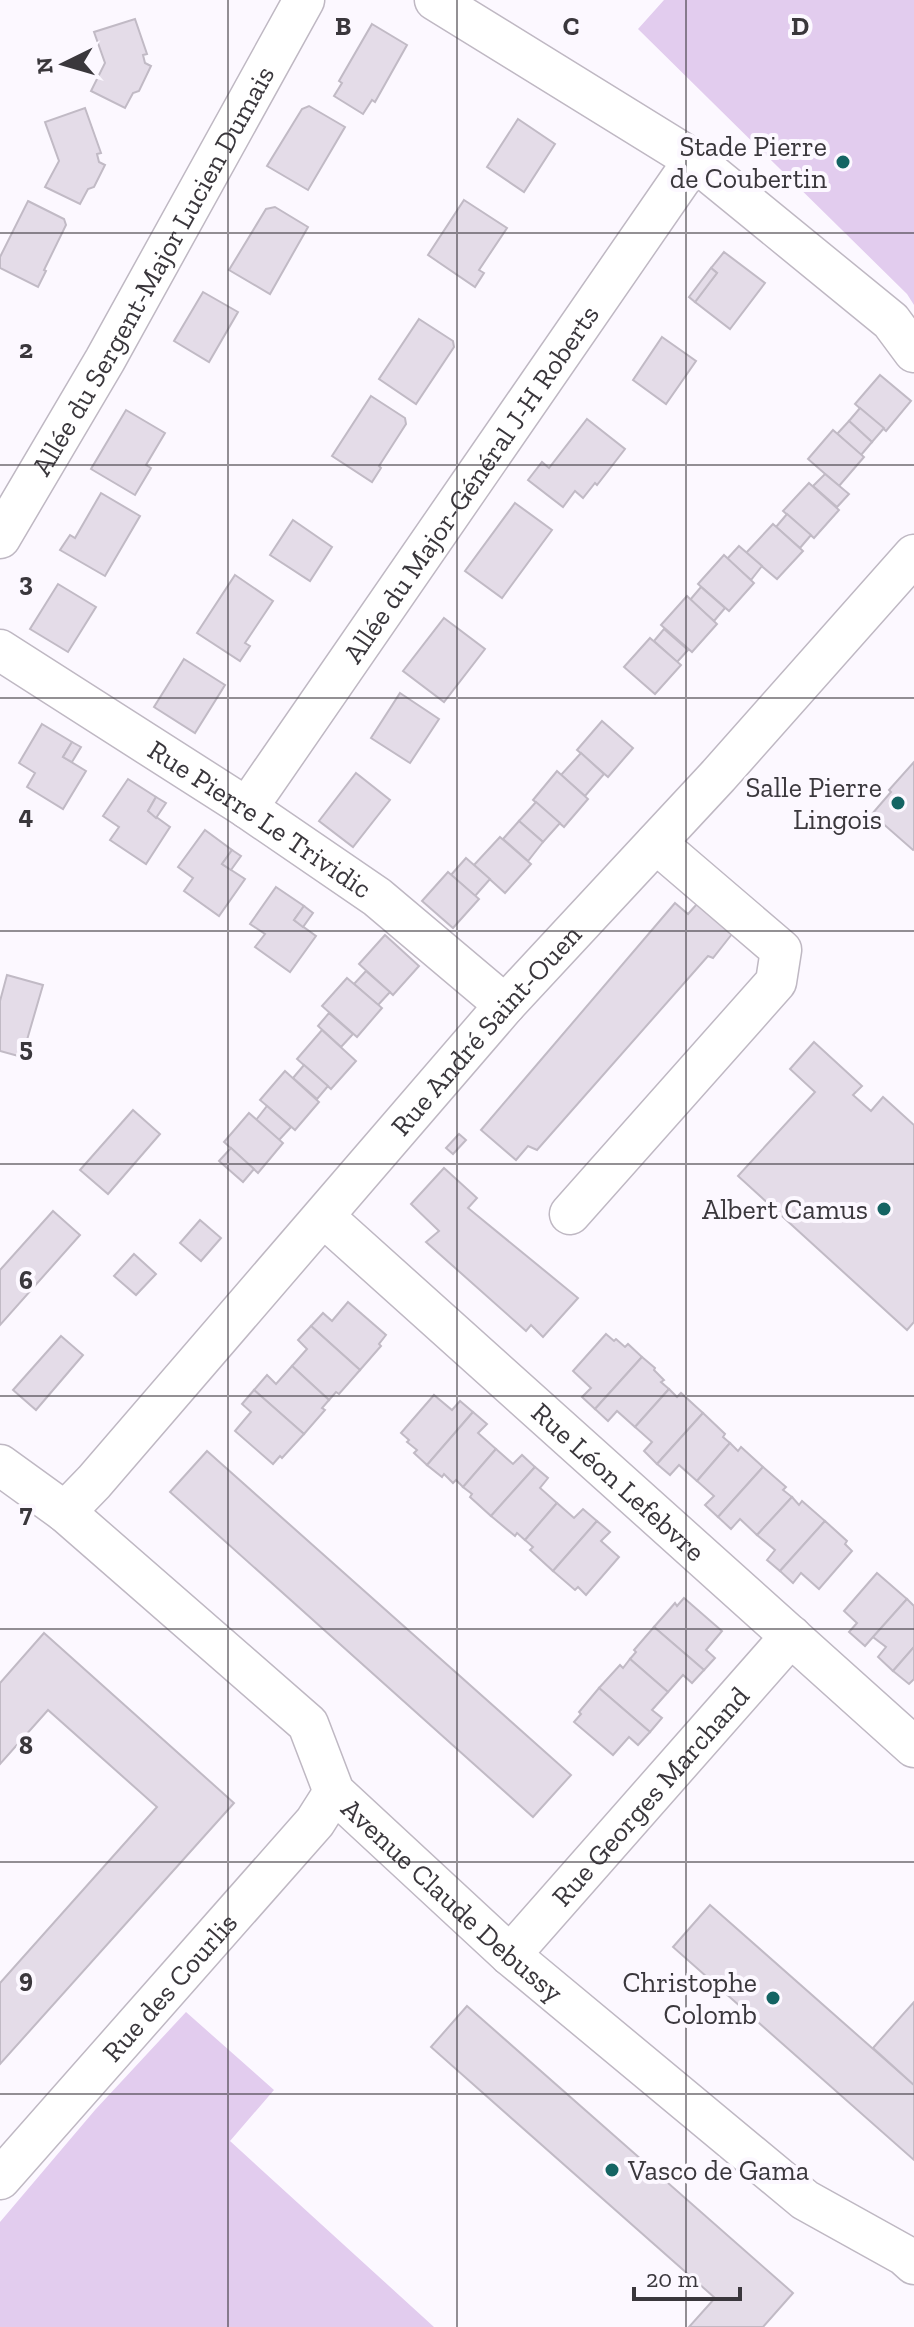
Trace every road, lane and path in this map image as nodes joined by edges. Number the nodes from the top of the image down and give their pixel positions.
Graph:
1 (304, 0) edge
2 (435, 0) edge
3 (694, 160) junction
4 (914, 352) edge
5 (0, 538) edge
6 (914, 555) edge
7 (0, 650) edge
8 (247, 808) junction
9 (656, 843) junction
10 (505, 1005) junction
11 (570, 1214) dead end
12 (324, 1217) junction
13 (0, 1465) edge
14 (65, 1512) junction
15 (791, 1636) junction
16 (914, 1747) edge
17 (334, 1792) junction
18 (510, 1955) junction
19 (0, 2179) edge
20 (914, 2264) edge

1 - 5 street, Allée du Sergent-Major Lucien Dumais
2 - 3 street
3 - 4 street
3 - 8 street, Allée du Major-Général J-H Roberts
6 - 9 street, Rue André Saint-Ouen
7 - 8 street, Rue Pierre Le Trividic
8 - 10 street, Rue Pierre Le Trividic
9 - 10 street, Rue André Saint-Ouen
9 - 11 street
10 - 12 street, Rue André Saint-Ouen
12 - 14 street, Rue André Saint-Ouen
12 - 15 street, Rue Léon Lefebvre
13 - 14 street, Avenue Claude Debussy
14 - 17 street, Avenue Claude Debussy
15 - 16 street, Rue Léon Lefebvre
15 - 18 street, Rue Georges Marchand
17 - 18 street, Avenue Claude Debussy
17 - 19 street, Rue des Courlis
18 - 20 street, Avenue Claude Debussy

